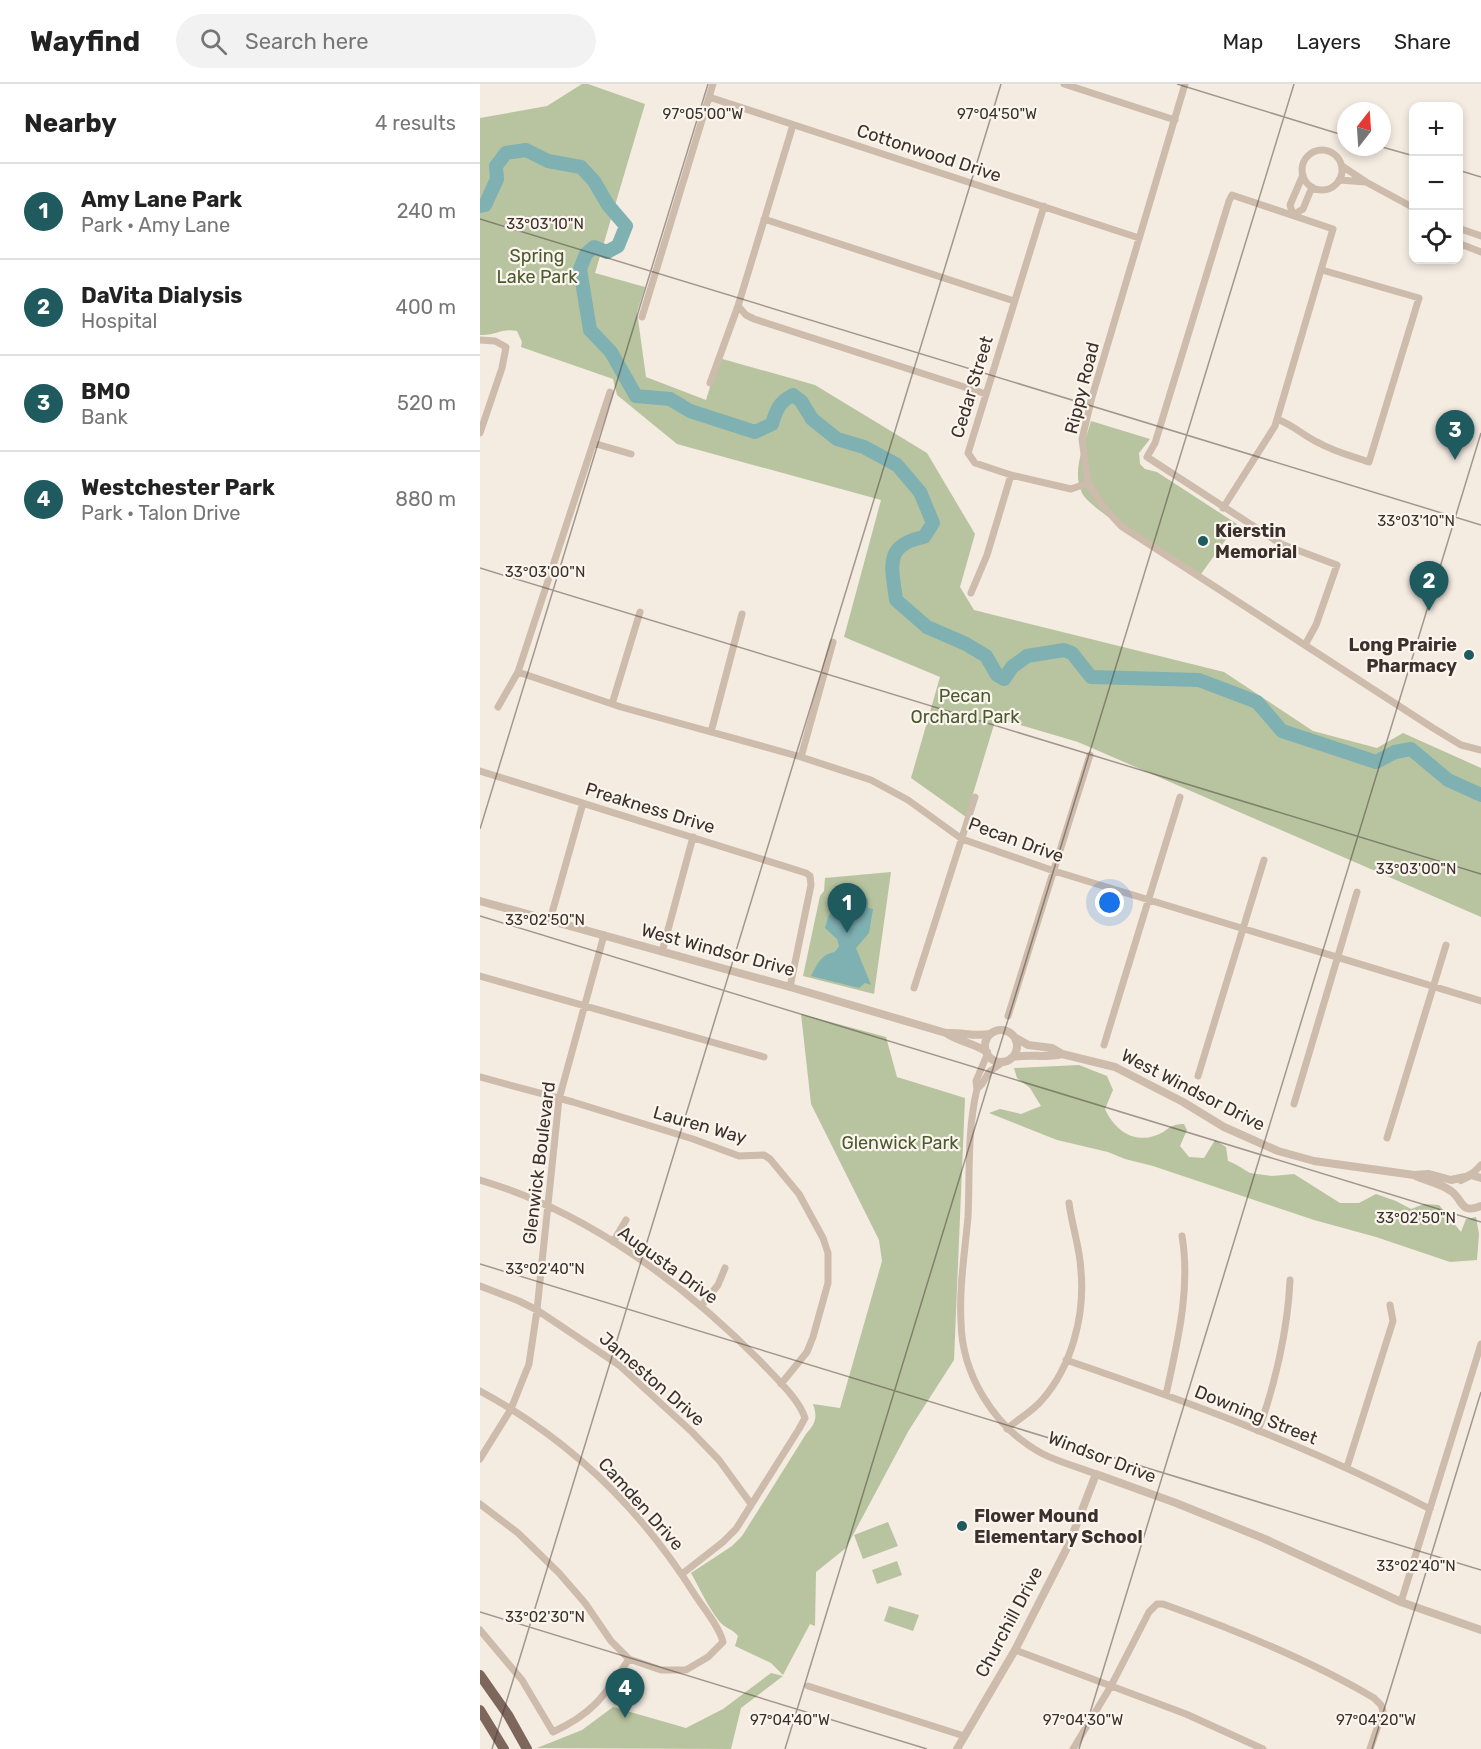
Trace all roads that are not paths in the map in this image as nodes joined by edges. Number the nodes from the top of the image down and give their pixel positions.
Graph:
1 (713, 84) edge
2 (1064, 84) edge
3 (1185, 84) edge
4 (709, 97) junction
5 (1175, 120) junction
6 (793, 125) junction
7 (1342, 166) junction
8 (1303, 175) junction
9 (1339, 180) junction
10 (1366, 182) junction
11 (1312, 187) junction
12 (1044, 206) junction
13 (1409, 206) edge
14 (1293, 215) junction
15 (764, 219) junction
16 (1463, 230) edge
17 (1481, 236) edge
18 (1139, 238) junction
19 (1463, 245) edge
20 (1481, 252) edge
21 (1322, 270) junction
22 (1014, 301) junction
23 (738, 306) junction
24 (642, 317) dead end
25 (480, 340) edge
26 (710, 383) dead end
27 (610, 392) dead end
28 (986, 394) junction
29 (1277, 419) junction
30 (480, 433) edge
31 (593, 443) junction
32 (631, 454) dead end
33 (1011, 475) junction
34 (1088, 483) junction
35 (1223, 508) junction
36 (971, 593) dead end
37 (640, 612) dead end
38 (742, 614) dead end
39 (833, 642) dead end
40 (1305, 645) junction
41 (518, 672) junction
42 (612, 704) junction
43 (498, 707) dead end
44 (711, 732) junction
45 (1481, 750) edge
46 (1090, 755) dead end
47 (801, 757) junction
48 (480, 771) edge
49 (975, 797) dead end
50 (1180, 797) dead end
51 (583, 803) junction
52 (693, 837) junction
53 (962, 838) junction
54 (1264, 860) dead end
55 (1054, 871) junction
56 (1357, 892) dead end
57 (1149, 900) junction
58 (480, 901) edge
59 (550, 921) junction
60 (1244, 927) junction
61 (604, 935) junction
62 (1446, 945) dead end
63 (662, 951) junction
64 (1338, 956) junction
65 (480, 976) edge
66 (1433, 986) junction
67 (790, 987) junction
68 (914, 988) dead end
69 (1481, 1001) edge
70 (583, 1005) junction
71 (1008, 1016) dead end
72 (946, 1033) junction
73 (990, 1034) junction
74 (1016, 1038) junction
75 (1104, 1046) dead end
76 (987, 1054) junction
77 (1062, 1054) junction
78 (764, 1057) dead end
79 (1013, 1057) junction
80 (1003, 1062) junction
81 (480, 1077) edge
82 (1198, 1077) dead end
83 (977, 1089) junction
84 (559, 1099) junction
85 (1293, 1104) dead end
86 (1387, 1138) dead end
87 (1481, 1165) edge
88 (1414, 1175) junction
89 (1466, 1177) junction
90 (1481, 1178) edge
91 (480, 1180) edge
92 (1456, 1196) junction
93 (1069, 1203) dead end
94 (547, 1206) junction
95 (1481, 1206) edge
96 (626, 1221) dead end
97 (1182, 1236) dead end
98 (613, 1242) junction
99 (725, 1268) dead end
100 (1290, 1280) dead end
101 (480, 1286) edge
102 (1390, 1305) dead end
103 (701, 1306) junction
104 (537, 1310) junction
105 (1481, 1344) edge
106 (1066, 1360) junction
107 (781, 1384) junction
108 (480, 1391) edge
109 (1166, 1395) junction
110 (510, 1409) junction
111 (1007, 1429) junction
112 (1258, 1431) junction
113 (480, 1459) edge
114 (1347, 1467) junction
115 (1096, 1474) junction
116 (480, 1504) edge
117 (751, 1504) junction
118 (1430, 1509) junction
119 (682, 1574) junction
120 (1401, 1602) junction
121 (480, 1630) edge
122 (1481, 1630) edge
123 (1015, 1650) junction
124 (629, 1659) junction
125 (480, 1675) edge
126 (808, 1686) dead end
127 (1111, 1686) junction
128 (480, 1710) edge
129 (964, 1736) junction
130 (504, 1749) edge
131 (527, 1749) edge
132 (957, 1749) edge
133 (1073, 1749) edge
134 (1263, 1749) edge
135 (1370, 1749) edge

1 - 4 street
2 - 5 street
3 - 5 street, Rippy Road
4 - 6 street, Cottonwood Drive
4 - 24 street
5 - 18 street, Rippy Road
6 - 12 street, Cottonwood Drive
6 - 15 street
7 - 8 street
7 - 9 street
7 - 10 street
8 - 11 street
8 - 14 street
9 - 10 street
9 - 11 street
10 - 13 street
11 - 14 street
12 - 18 street, Cottonwood Drive
12 - 22 street, Cedar Street
14 - 21 street
14 - 35 street
15 - 22 street
15 - 23 street
16 - 17 street
18 - 34 street, Rippy Road
19 - 20 street
21 - 29 street
21 - 29 street
22 - 28 street, Cedar Street
23 - 26 street
23 - 28 street
25 - 30 street
27 - 31 street
28 - 33 street, Cedar Street
29 - 35 street
31 - 32 street
31 - 41 street
33 - 34 street, Cedar Street
33 - 36 street
34 - 40 street, Rippy Road
35 - 40 street
37 - 42 street
38 - 44 street
39 - 47 street
40 - 45 street, Rippy Road
41 - 42 street, Pecan Drive
41 - 43 street
42 - 44 street, Pecan Drive
44 - 47 street, Pecan Drive
46 - 55 street
47 - 53 street, Pecan Drive
48 - 51 street, Preakness Drive
49 - 53 street
50 - 57 street
51 - 52 street, Preakness Drive
51 - 59 street
52 - 63 street
52 - 67 street, Preakness Drive
53 - 55 street, Pecan Drive
53 - 68 street
54 - 60 street
55 - 57 street, Pecan Drive
55 - 71 street
56 - 64 street
57 - 60 street, Pecan Drive
57 - 75 street
58 - 59 street, West Windsor Drive
59 - 61 street, West Windsor Drive
60 - 64 street, Pecan Drive
60 - 82 street
61 - 63 street, West Windsor Drive
61 - 70 street, Glenwick Boulevard
62 - 66 street
63 - 67 street, West Windsor Drive
64 - 66 street, Pecan Drive
64 - 85 street
65 - 70 street
66 - 69 street, Pecan Drive
66 - 86 street
67 - 72 street, West Windsor Drive
70 - 78 street
70 - 84 street, Glenwick Boulevard
72 - 73 street, West Windsor Drive
72 - 76 street, West Windsor Drive
73 - 74 street, West Windsor Drive
73 - 76 street
74 - 77 street, West Windsor Drive
74 - 79 street
76 - 80 street, West Windsor Drive
76 - 83 street, Windsor Drive
77 - 79 street, West Windsor Drive
77 - 88 street, West Windsor Drive
79 - 80 street, West Windsor Drive
80 - 83 street, Windsor Drive
81 - 84 street, Lauren Way
83 - 111 street, Windsor Drive
84 - 94 street, Glenwick Boulevard
84 - 107 street, Lauren Way
87 - 89 street
88 - 89 street, West Windsor Drive
88 - 92 street, West Windsor Drive
89 - 90 street, West Windsor Drive
89 - 92 street
91 - 94 street, Augusta Drive
92 - 95 street, West Windsor Drive
93 - 106 street
94 - 98 street, Augusta Drive
94 - 104 street, Glenwick Boulevard
96 - 98 street
97 - 109 street
98 - 103 street, Augusta Drive
99 - 103 street
100 - 112 street
101 - 104 street, Jameston Drive
102 - 114 street
103 - 107 street, Augusta Drive
104 - 110 street, Glenwick Boulevard
104 - 117 street, Jameston Drive
105 - 118 street
106 - 109 street, Downing Street
106 - 111 street
107 - 117 street, Augusta Drive
108 - 110 street, Camden Drive
109 - 112 street, Downing Street
110 - 113 street, Glenwick Boulevard
110 - 119 street, Camden Drive
111 - 115 street, Windsor Drive
112 - 114 street, Downing Street
114 - 118 street, Downing Street
115 - 120 street, Windsor Drive
115 - 123 street, Churchill Drive
116 - 124 street
117 - 119 street
118 - 120 street
119 - 124 street, Camden Drive
120 - 122 street, Windsor Drive
121 - 124 street
123 - 127 street
123 - 129 street, Churchill Drive
125 - 131 main road
126 - 129 street
127 - 133 street
127 - 134 street
127 - 135 street
128 - 130 main road
129 - 132 street, Churchill Drive

